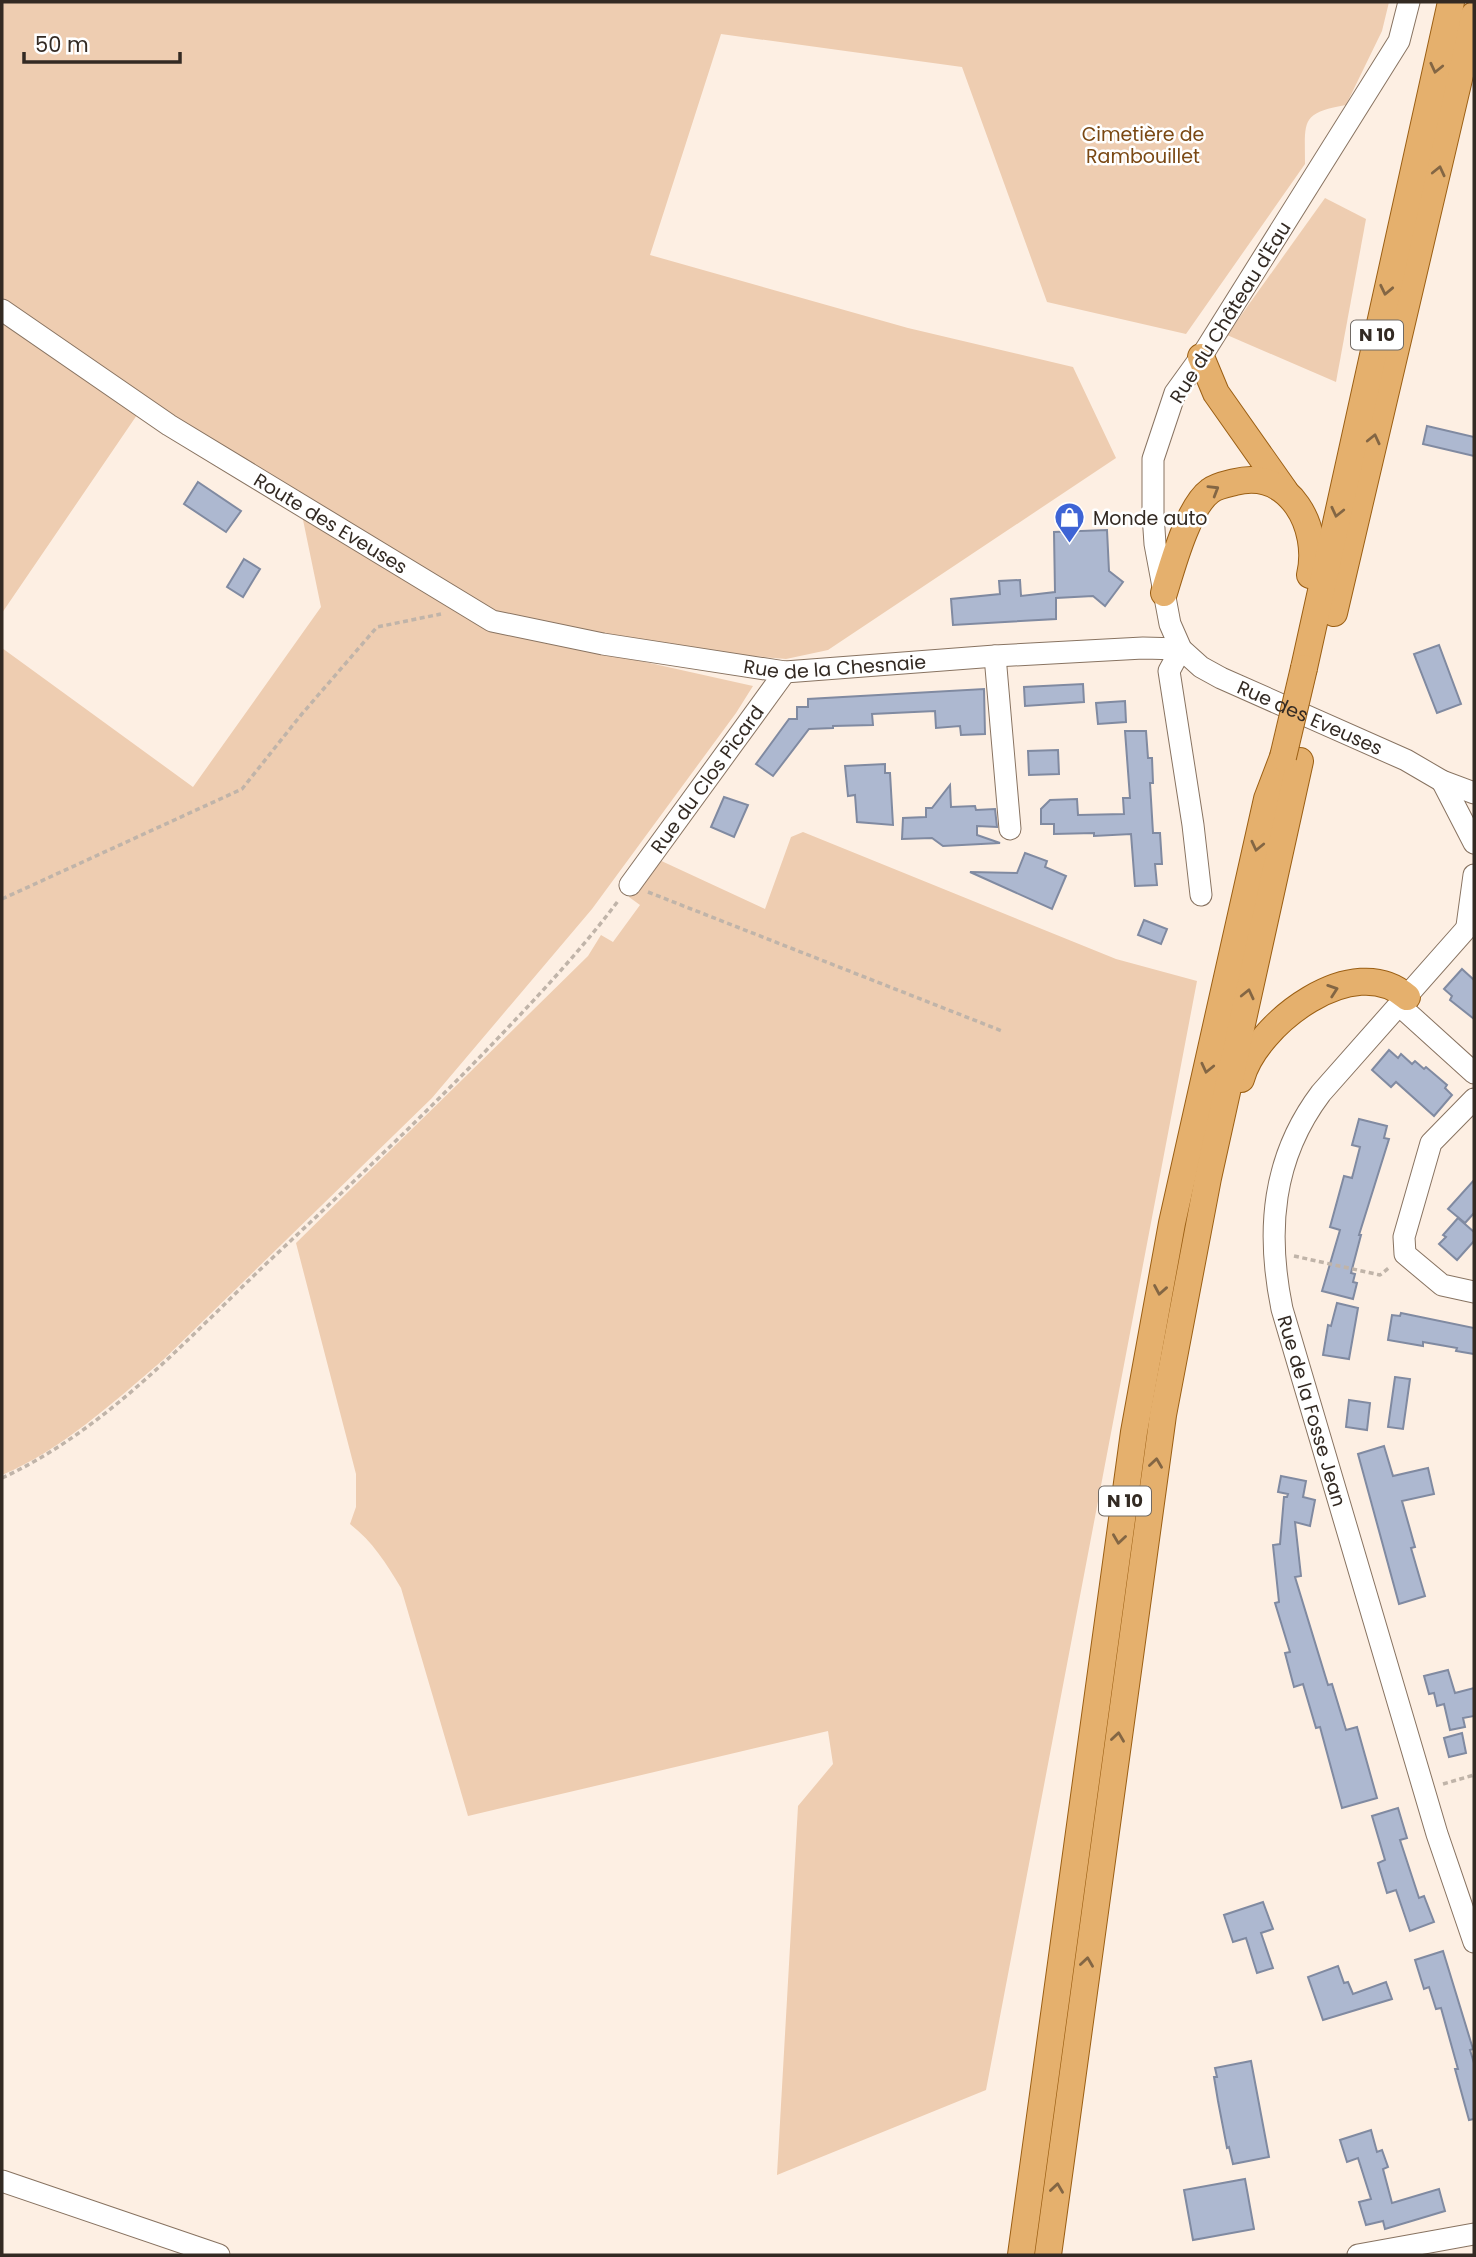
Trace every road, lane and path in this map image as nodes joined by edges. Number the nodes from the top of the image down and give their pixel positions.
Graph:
1 (1409, 2) edge
2 (1451, 2) edge
3 (1474, 15) edge
4 (2, 310) edge
5 (1201, 358) junction
6 (1285, 491) junction
7 (1164, 593) junction
8 (471, 607) junction
9 (492, 621) joint
10 (1181, 649) junction
11 (995, 656) junction
12 (1305, 669) junction
13 (785, 672) junction
14 (1285, 757) junction
15 (1442, 780) junction
16 (1474, 793) edge
17 (1010, 829) dead end
18 (1474, 843) edge
19 (1474, 875) edge
20 (630, 885) junction
21 (1201, 895) dead end
22 (2, 899) edge
23 (1471, 923) edge
24 (1403, 1002) junction
25 (1002, 1031) dead end
26 (1474, 1073) edge
27 (1474, 1099) edge
28 (1203, 1204) junction
29 (1273, 1251) junction
30 (1405, 1254) junction
31 (1474, 1292) edge
32 (2, 1478) edge
33 (1474, 1775) edge
34 (1424, 1790) junction
35 (1474, 1942) edge
36 (2, 2181) edge
37 (1474, 2234) edge
38 (219, 2255) edge
39 (1021, 2255) edge
40 (1048, 2255) edge
41 (1358, 2255) edge

1 - 5 street, Rue du Château d'Eau
2 -> 12 main road, N 10
12 -> 3 main road, N 10
4 - 8 street, Route des Eveuses
5 - 6 main road
5 - 7 street, Rue du Château d'Eau
7 -> 6 main road
6 - 12 main road
7 - 10 street, Rue du Château d'Eau
8 - 9 street, Route des Eveuses
8 - 22 path
9 - 13 street, Rue de la Chesnaie
10 - 11 street, Rue de la Chesnaie
10 - 15 street, Rue des Eveuses
10 - 21 street
11 - 13 street, Rue de la Chesnaie
11 - 17 street
12 - 14 main road, N 10, bridge
13 - 20 street, Rue du Clos Picard
28 -> 14 main road, N 10
14 -> 39 main road, N 10
15 - 16 street, Rue des Eveuses
15 - 18 street
19 - 23 street, Rue de la Fosse Jean
20 - 25 path
20 - 32 path
23 - 24 street, Rue de la Fosse Jean
24 - 26 street
28 -> 24 main road
24 - 29 street, Rue de la Fosse Jean
27 - 30 street
40 -> 28 main road, N 10
29 - 30 path
29 - 34 street, Rue de la Fosse Jean
30 - 31 street
33 - 34 path
34 - 35 street, Rue de la Fosse Jean
36 - 38 street
37 - 41 street

